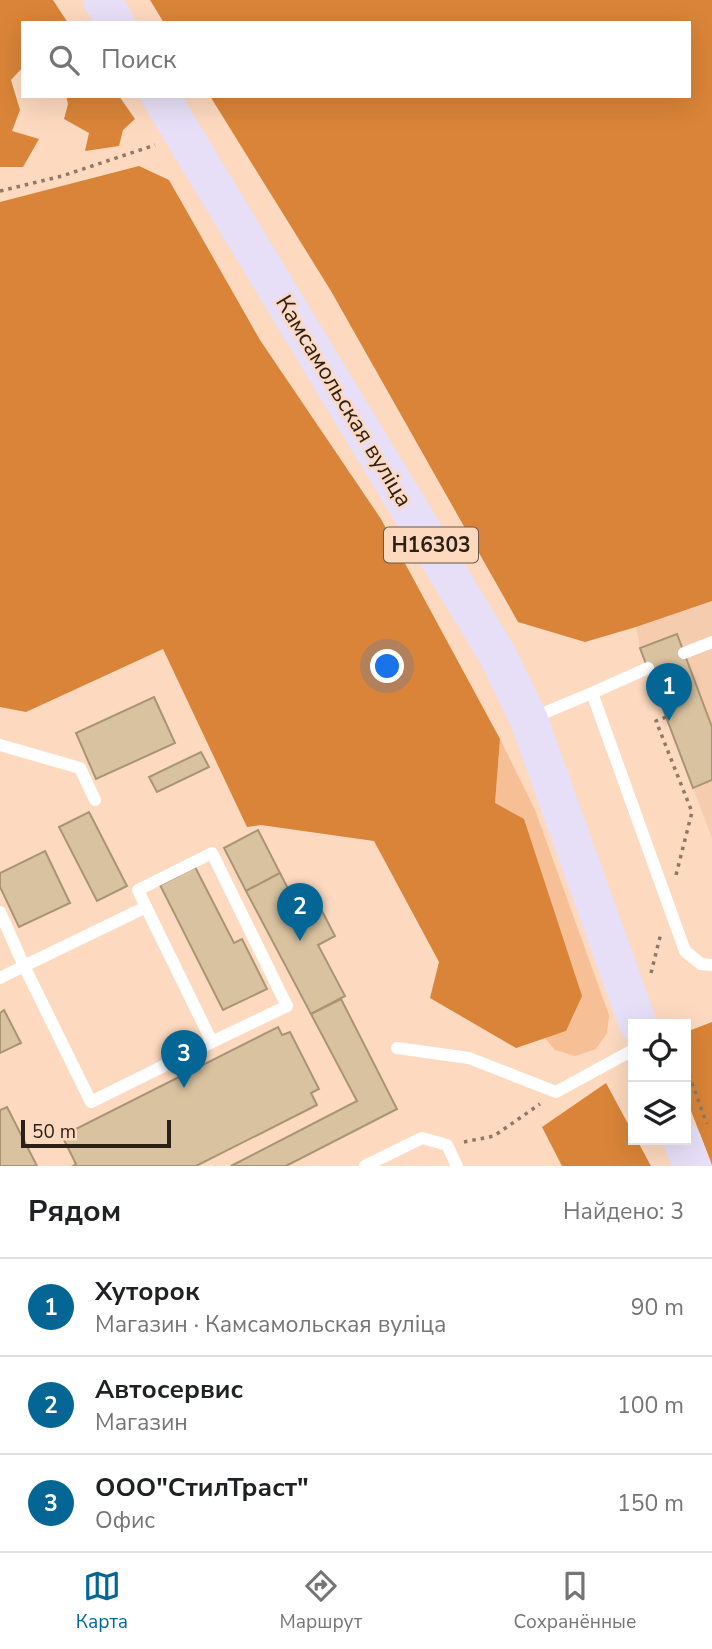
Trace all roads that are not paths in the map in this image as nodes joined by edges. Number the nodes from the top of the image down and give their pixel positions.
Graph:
1 (102, 0) edge
2 (115, 21) edge
3 (161, 98) edge
4 (712, 642) edge
5 (684, 653) dead end
6 (648, 668) dead end
7 (592, 693) junction
8 (529, 720) junction
9 (0, 745) edge
10 (95, 800) dead end
11 (146, 907) junction
12 (0, 912) edge
13 (712, 965) edge
14 (24, 966) junction
15 (0, 978) edge
16 (636, 1019) edge
17 (212, 1042) junction
18 (397, 1048) dead end
19 (628, 1053) edge
20 (695, 1132) edge
21 (365, 1166) edge
22 (457, 1166) edge
23 (692, 1166) edge

1 - 2 main road
3 - 8 main road, Камсамольская вуліца / Н16303
4 - 5 lane
6 - 7 lane
7 - 8 lane
7 - 13 lane
8 - 16 main road, Камсамольская вуліца / Н16303
9 - 10 lane
11 - 14 lane
11 - 17 lane
11 - 17 lane
12 - 14 lane
14 - 15 lane
14 - 17 lane
18 - 19 lane
20 - 23 main road
21 - 22 lane

